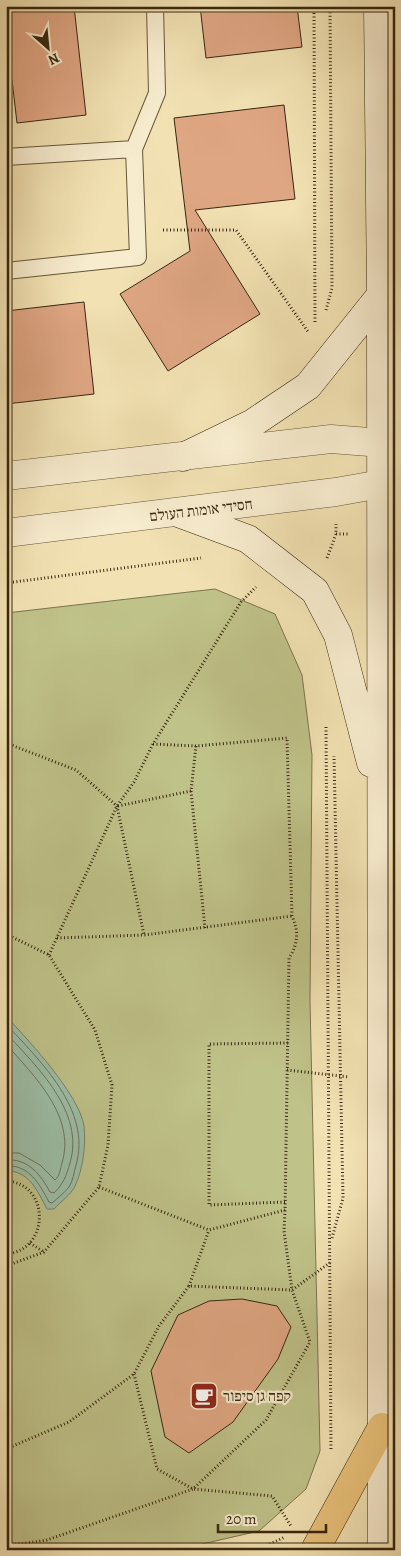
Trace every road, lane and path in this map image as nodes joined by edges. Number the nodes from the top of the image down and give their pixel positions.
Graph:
1 (155, 6) edge
2 (314, 6) edge
3 (330, 6) edge
4 (378, 6) edge
5 (134, 149) junction
6 (6, 157) edge
7 (136, 230) junction
8 (6, 271) edge
9 (381, 294) junction
10 (324, 315) dead end
11 (315, 331) dead end
12 (310, 333) dead end
13 (388, 443) edge
14 (183, 457) junction
15 (6, 476) edge
16 (388, 482) edge
17 (178, 513) junction
18 (6, 533) edge
19 (206, 558) dead end
20 (6, 583) edge
21 (258, 586) dead end
22 (326, 724) dead end
23 (6, 743) edge
24 (154, 744) junction
25 (196, 746) junction
26 (334, 755) dead end
27 (191, 791) junction
28 (117, 806) junction
29 (382, 809) junction
30 (292, 916) junction
31 (206, 928) junction
32 (6, 934) edge
33 (144, 935) junction
34 (57, 938) junction
35 (49, 955) junction
36 (288, 1043) junction
37 (287, 1070) junction
38 (328, 1075) junction
39 (339, 1076) junction
40 (382, 1079) junction
41 (6, 1181) edge
42 (99, 1187) junction
43 (285, 1202) junction
44 (284, 1210) junction
45 (209, 1230) junction
46 (30, 1243) junction
47 (331, 1243) junction
48 (44, 1252) junction
49 (6, 1254) edge
50 (331, 1262) junction
51 (6, 1266) edge
52 (189, 1286) junction
53 (292, 1290) junction
54 (134, 1374) junction
55 (382, 1427) junction
56 (6, 1449) edge
57 (331, 1459) dead end
58 (194, 1489) junction
59 (287, 1536) dead end
60 (305, 1541) edge
61 (6, 1546) edge
62 (257, 1550) edge
63 (382, 1550) edge

1 - 5 lane
2 - 11 path
3 - 10 path
4 - 9 main road
5 - 6 lane
5 - 7 lane
7 - 8 lane
7 - 12 path
9 - 13 main road
9 - 14 main road
13 - 14 main road
13 - 16 main road
14 - 15 main road
16 - 17 main road, חסידי אומות העולם
16 - 29 main road
17 - 18 main road, חסידי אומות העולם
17 - 29 main road
19 - 20 path
21 - 24 path
22 - 38 path
23 - 28 path
24 - 25 path
24 - 28 path
25 - 27 path
25 - 30 path
26 - 39 path
27 - 28 path
27 - 31 path
28 - 33 path
28 - 34 path
29 - 40 main road
30 - 31 path
30 - 36 path
31 - 33 path
32 - 35 path
33 - 34 path
34 - 35 path
35 - 42 path
36 - 37 path
36 - 43 path
37 - 38 path
37 - 43 path
38 - 39 path
38 - 47 path
39 - 40 path
39 - 47 path
40 - 55 main road
41 - 46 path
42 - 45 path
42 - 48 path
43 - 44 path
44 - 45 path
44 - 53 path
45 - 52 path
46 - 48 path
46 - 49 path
47 - 50 path
48 - 51 path
50 - 53 path
50 - 57 path
52 - 53 path
52 - 54 path
53 - 58 path
54 - 56 path
54 - 58 path
55 - 60 main road
55 - 63 main road
58 - 60 path
58 - 61 path
59 - 62 path

